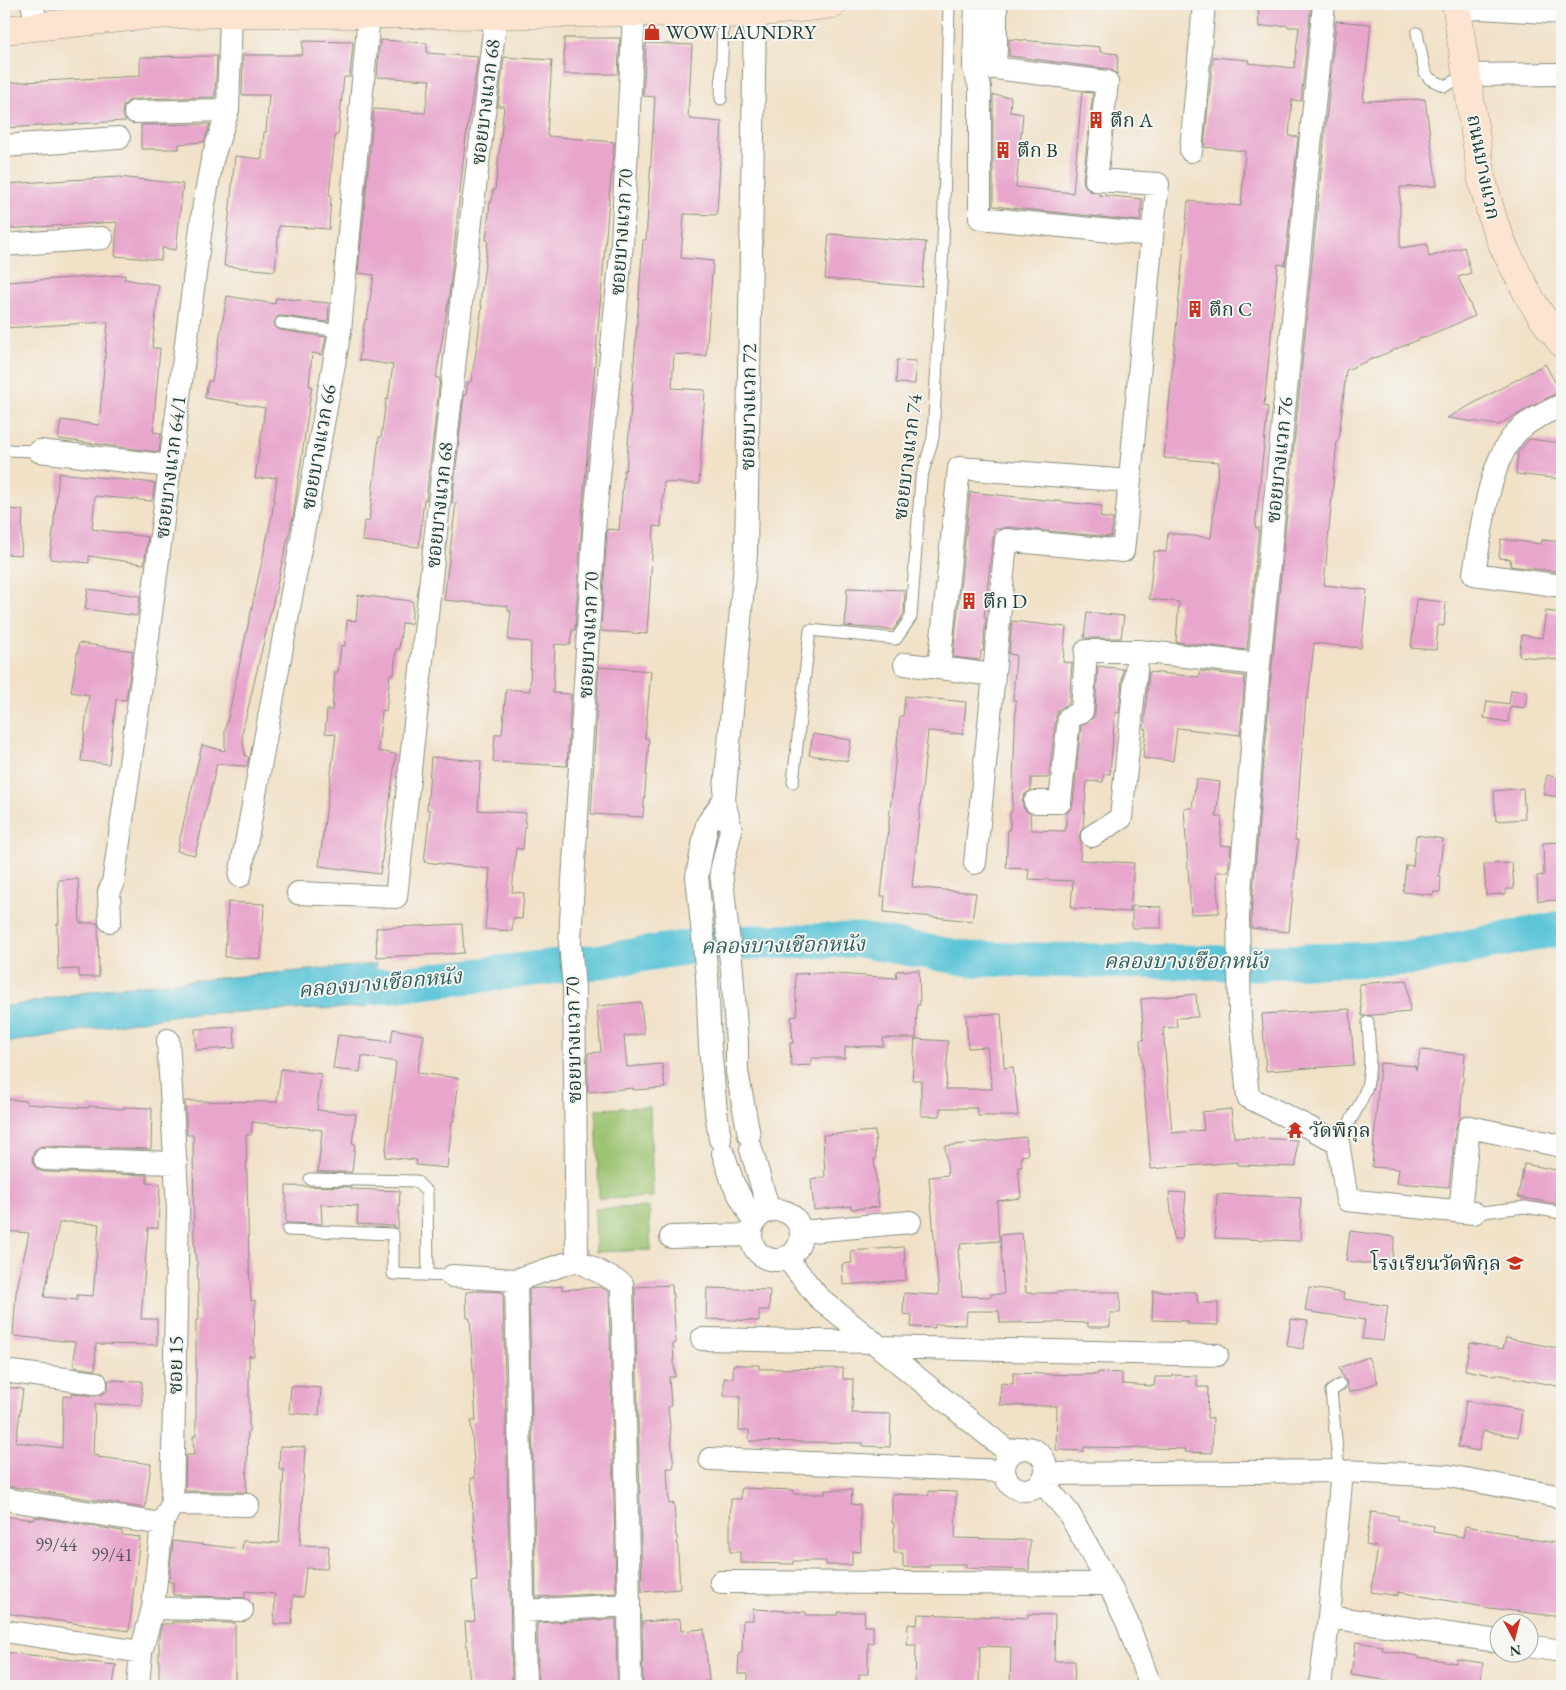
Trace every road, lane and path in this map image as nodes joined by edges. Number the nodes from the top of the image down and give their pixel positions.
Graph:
1 (833, 4) edge
2 (949, 4) edge
3 (976, 4) edge
4 (996, 4) edge
5 (1204, 4) edge
6 (1324, 4) edge
7 (1457, 7) edge
8 (148, 9) edge
9 (496, 9) edge
10 (634, 12) junction
11 (231, 13) junction
12 (755, 13) junction
13 (1562, 13) edge
14 (369, 14) junction
15 (723, 14) junction
16 (35, 15) edge
17 (4, 30) edge
18 (1417, 33) dead end
19 (985, 68) junction
20 (1562, 74) edge
21 (1466, 75) junction
22 (720, 99) dead end
23 (228, 110) junction
24 (135, 112) dead end
25 (119, 138) dead end
26 (4, 146) edge
27 (1191, 151) dead end
28 (1152, 235) junction
29 (102, 238) dead end
30 (4, 245) edge
31 (281, 323) dead end
32 (340, 331) junction
33 (1562, 343) edge
34 (1562, 405) edge
35 (4, 450) edge
36 (39, 451) joint
37 (170, 466) junction
38 (1130, 480) junction
39 (1562, 586) edge
40 (1138, 651) junction
41 (1259, 664) junction
42 (994, 675) junction
43 (793, 782) dead end
44 (724, 800) junction
45 (1035, 802) dead end
46 (1092, 836) dead end
47 (975, 863) dead end
48 (240, 876) dead end
49 (298, 893) dead end
50 (110, 921) dead end
51 (1368, 1022) dead end
52 (168, 1040) dead end
53 (1338, 1142) junction
54 (1562, 1146) edge
55 (45, 1159) dead end
56 (176, 1163) junction
57 (310, 1179) dead end
58 (1467, 1212) junction
59 (1562, 1213) edge
60 (910, 1222) dead end
61 (758, 1223) junction
62 (288, 1230) dead end
63 (801, 1232) junction
64 (670, 1237) dead end
65 (786, 1257) junction
66 (578, 1260) junction
67 (428, 1275) junction
68 (452, 1276) joint
69 (516, 1280) junction
70 (702, 1339) dead end
71 (877, 1345) junction
72 (1217, 1355) dead end
73 (4, 1371) edge
74 (96, 1383) dead end
75 (1340, 1385) dead end
76 (710, 1459) dead end
77 (1008, 1463) junction
78 (1342, 1471) junction
79 (1044, 1478) junction
80 (1562, 1496) edge
81 (4, 1499) edge
82 (172, 1504) junction
83 (248, 1505) dead end
84 (162, 1524) junction
85 (721, 1582) dead end
86 (1110, 1584) junction
87 (629, 1605) junction
88 (153, 1608) junction
89 (242, 1610) dead end
90 (523, 1611) junction
91 (1329, 1617) junction
92 (4, 1630) edge
93 (1488, 1641) edge
94 (1538, 1647) edge
95 (1562, 1651) edge
96 (141, 1652) junction
97 (138, 1686) edge
98 (526, 1686) edge
99 (630, 1686) edge
100 (1150, 1686) edge
101 (1320, 1686) edge

1 - 12 main road
2 - 43 lane, ซอยบางแวก 74
3 - 19 street
4 - 19 street
5 - 27 street
6 - 41 street, ซอยบางแวก 76
7 - 13 street
7 - 21 main road, ถนนบางแวก
8 - 11 main road
8 - 16 main road
9 - 10 main road
9 - 14 main road
9 - 49 street, ซอยบางแวก 68
10 - 15 main road
10 - 66 street, ซอยบางแวก 70
11 - 14 main road
11 - 23 street, ซอยบางแวก 64/1
12 - 15 main road
12 - 44 street, ซอยบางแวก 72
14 - 32 street, ซอยบางแวก 66
15 - 22 lane
16 - 17 main road
18 - 21 lane
19 - 28 street
19 - 28 street
20 - 21 street
21 - 33 main road, ถนนบางแวก
23 - 24 street
23 - 37 street, ซอยบางแวก 64/1
25 - 26 street
28 - 38 street
29 - 30 street
31 - 32 lane
32 - 48 street, ซอยบางแวก 66
34 - 39 street
35 - 36 lane
36 - 37 street
37 - 50 street, ซอยบางแวก 64/1
38 - 42 street
38 - 42 street
40 - 41 street
40 - 45 street
40 - 46 street
41 - 53 street, ซอยบางแวก 76
42 - 47 street
44 - 61 street
44 - 61 street
51 - 53 lane
52 - 56 street, ซอย 15
53 - 58 street
54 - 58 street
55 - 56 street
56 - 82 street, ซอย 15
57 - 67 lane
58 - 59 lane
60 - 63 street
61 - 63 street
61 - 64 street
61 - 65 street
62 - 67 lane
63 - 65 street
65 - 71 street
66 - 69 street
66 - 87 street
67 - 68 lane
68 - 69 street
69 - 90 street
70 - 71 street
71 - 72 street
71 - 77 street
73 - 74 street
75 - 78 lane
76 - 77 street
77 - 79 street
77 - 79 street
78 - 79 street
78 - 80 street
78 - 91 street
79 - 86 street
81 - 84 street
82 - 83 street
82 - 84 street, ซอย 15
84 - 88 street, ซอย 15
85 - 86 street
86 - 100 street
87 - 90 street
87 - 99 street
88 - 89 street
88 - 96 street, ซอย 15
90 - 98 street
91 - 93 street
91 - 101 street
92 - 96 street
94 - 95 street
96 - 97 street, ซอย 15

